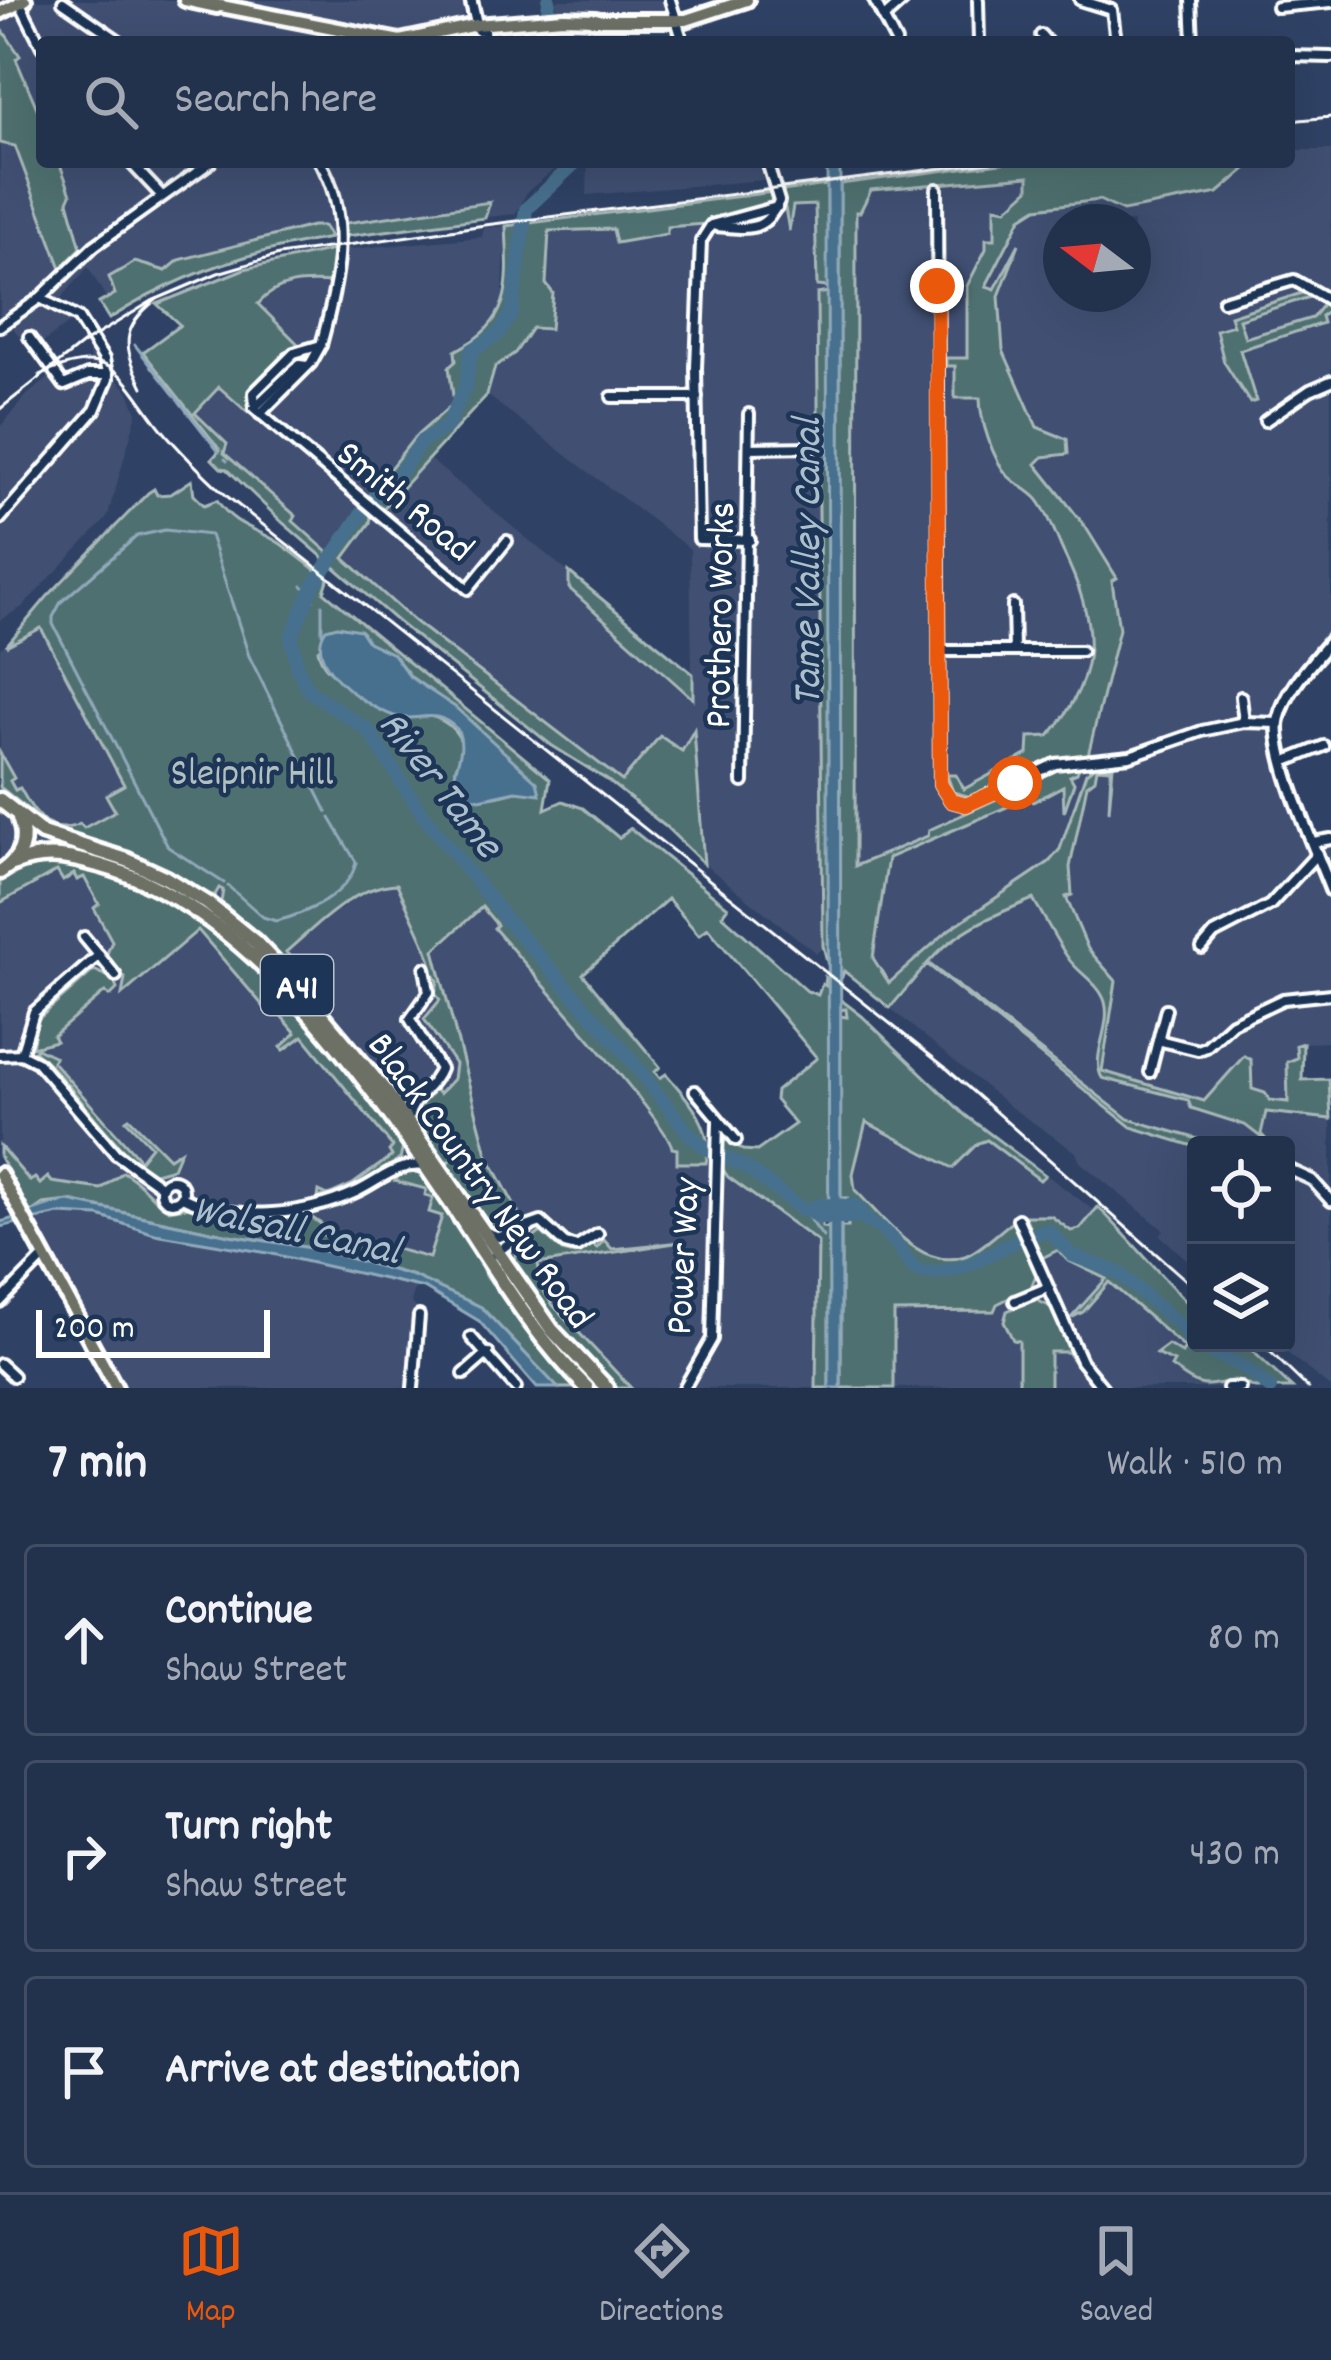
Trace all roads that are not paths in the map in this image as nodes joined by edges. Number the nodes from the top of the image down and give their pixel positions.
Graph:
1 (185, 0) edge
2 (196, 0) edge
3 (471, 0) edge
4 (670, 0) edge
5 (733, 0) edge
6 (747, 0) edge
7 (874, 0) edge
8 (904, 0) edge
9 (978, 0) edge
10 (1080, 0) edge
11 (1191, 0) edge
12 (20, 1) edge
13 (63, 2) edge
14 (1307, 2) edge
15 (1331, 2) edge
16 (211, 4) junction
17 (1277, 7) dead end
18 (0, 10) edge
19 (885, 17) junction
20 (672, 18) junction
21 (480, 31) edge
22 (37, 36) edge
23 (113, 36) edge
24 (347, 36) edge
25 (368, 36) edge
26 (436, 36) edge
27 (680, 36) edge
28 (893, 36) edge
29 (980, 36) edge
30 (1115, 36) edge
31 (1193, 36) edge
32 (1295, 56) edge
33 (1331, 57) edge
34 (136, 168) edge
35 (202, 168) edge
36 (324, 168) edge
37 (769, 168) edge
38 (937, 189) dead end
39 (162, 196) junction
40 (40, 298) junction
41 (1223, 301) dead end
42 (1331, 301) edge
43 (0, 326) edge
44 (29, 337) dead end
45 (320, 346) junction
46 (108, 375) junction
47 (1331, 381) edge
48 (612, 397) dead end
49 (697, 398) junction
50 (257, 411) junction
51 (749, 413) dead end
52 (1265, 421) dead end
53 (814, 447) dead end
54 (750, 448) junction
55 (0, 518) edge
56 (750, 540) junction
57 (507, 541) dead end
58 (1013, 605) dead end
59 (1329, 648) edge
60 (940, 651) junction
61 (1013, 651) junction
62 (1081, 651) dead end
63 (1241, 697) dead end
64 (1244, 722) junction
65 (1278, 723) junction
66 (1324, 746) dead end
67 (1284, 762) junction
68 (743, 782) dead end
69 (1, 800) edge
70 (15, 812) junction
71 (1331, 838) edge
72 (1316, 848) junction
73 (4, 870) edge
74 (1331, 890) edge
75 (84, 937) dead end
76 (1202, 949) dead end
77 (99, 955) junction
78 (425, 968) dead end
79 (116, 976) dead end
80 (1331, 994) edge
81 (1166, 1009) dead end
82 (1158, 1040) junction
83 (0, 1054) edge
84 (20, 1054) junction
85 (1150, 1072) dead end
86 (695, 1091) dead end
87 (387, 1093) junction
88 (416, 1098) junction
89 (408, 1121) junction
90 (718, 1122) junction
91 (736, 1140) dead end
92 (407, 1141) junction
93 (425, 1166) junction
94 (395, 1169) junction
95 (1295, 1172) edge
96 (0, 1174) edge
97 (162, 1186) junction
98 (182, 1197) junction
99 (1331, 1201) edge
100 (1018, 1219) dead end
101 (530, 1226) junction
102 (478, 1234) junction
103 (598, 1234) dead end
104 (45, 1256) junction
105 (503, 1259) junction
106 (1047, 1288) junction
107 (1015, 1301) dead end
108 (0, 1302) edge
109 (419, 1316) dead end
110 (470, 1337) dead end
111 (488, 1353) junction
112 (0, 1364) edge
113 (464, 1374) dead end
114 (13, 1376) dead end
115 (116, 1388) edge
116 (413, 1388) edge
117 (516, 1388) edge
118 (587, 1388) edge
119 (607, 1388) edge
120 (684, 1388) edge
121 (1103, 1388) edge
122 (1228, 1388) edge
123 (1240, 1388) edge

1 - 2 main road
2 - 16 main road
3 - 21 street
4 - 20 street
5 - 20 main road
6 - 20 main road
7 - 19 street
8 - 19 street
9 - 29 street
10 - 30 street
11 - 31 street
12 - 18 main road
12 - 22 street
13 - 23 street
14 - 15 street
14 - 17 street
16 - 24 main road
16 - 25 main road
19 - 28 street
20 - 21 main road
20 - 27 street
21 - 26 main road
32 - 33 street
34 - 39 street
35 - 39 street
36 - 45 street
37 - 49 street
38 - 60 street
39 - 40 street
40 - 43 street
40 - 46 street
41 - 42 street
44 - 46 street
45 - 50 street
45 - 50 street
46 - 55 street
47 - 52 street
48 - 49 street
49 - 56 street
50 - 57 street, Smith Road
51 - 54 street, Prothero Works
53 - 54 street, Prothero Works
54 - 56 street, Prothero Works
56 - 68 street, Prothero Works
58 - 61 street
59 - 65 street
60 - 61 street
60 - 64 street
61 - 62 street
63 - 64 street
64 - 65 street
65 - 67 street
66 - 67 street
67 - 72 street
69 - 70 highway, A41
70 - 73 highway, A41
70 - 87 highway, Black Country New Road / A41
71 - 72 street
72 - 74 street
72 - 76 street
73 - 92 highway, Black Country New Road / A41
75 - 77 street
77 - 79 street
77 - 84 street
78 - 88 street
80 - 82 street
81 - 82 street
82 - 85 street
83 - 84 street
84 - 97 street
86 - 90 street, Power Way
87 - 88 street
87 - 89 highway, Black Country New Road / A41
88 - 89 street
89 - 102 highway, Black Country New Road / A41
90 - 91 street, Power Way
90 - 120 street, Power Way
92 - 93 highway, Black Country New Road / A41
92 - 94 street
93 - 94 street
93 - 102 highway, Black Country New Road / A41
94 - 98 street
95 - 99 street
96 - 104 main road
97 - 98 street
97 - 98 street
100 - 106 street
101 - 102 street
101 - 103 street
101 - 105 street
102 - 105 highway, Black Country New Road / A41
102 - 118 highway, Black Country New Road / A41
104 - 108 street
104 - 115 main road
105 - 119 highway, Black Country New Road / A41
106 - 107 street
106 - 121 street
109 - 116 street
110 - 111 street
111 - 113 street
111 - 117 street
112 - 114 street
122 - 123 street

